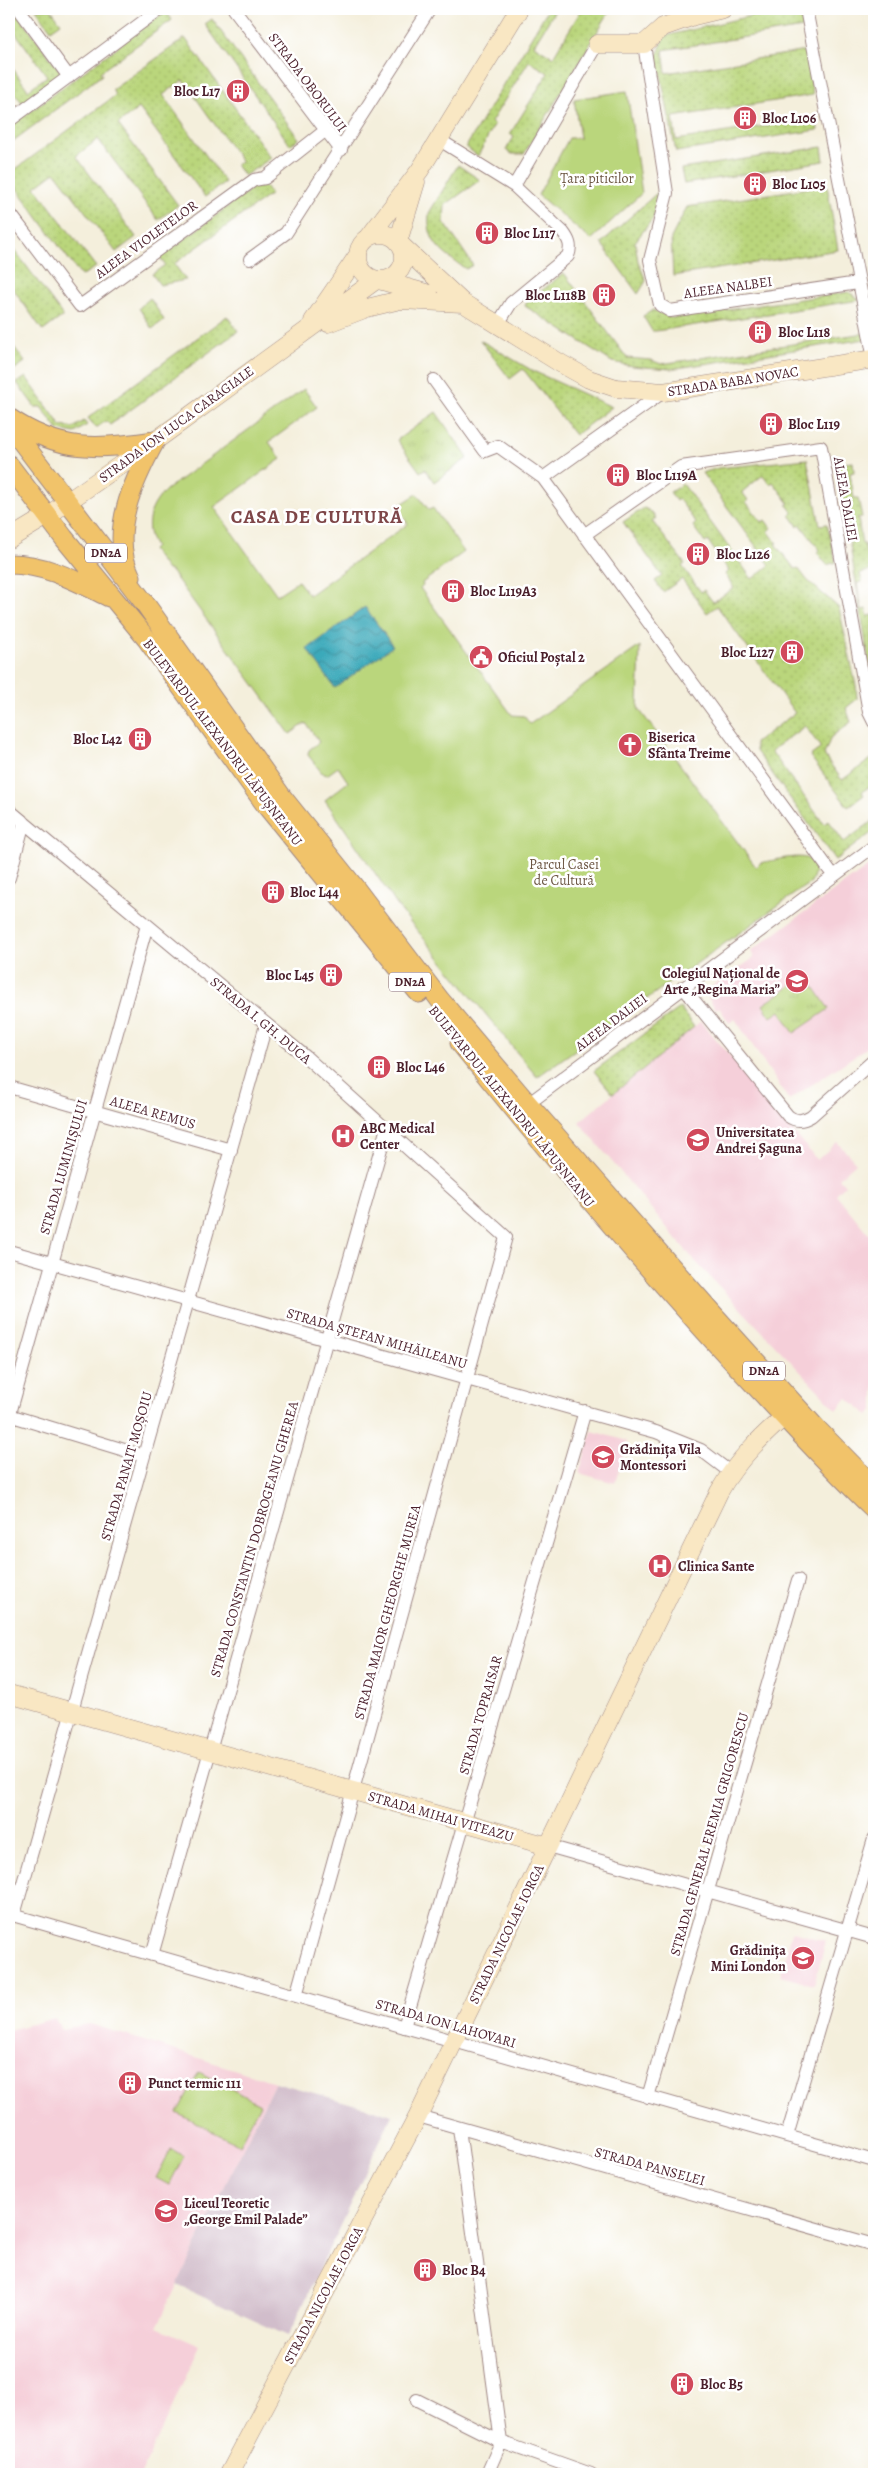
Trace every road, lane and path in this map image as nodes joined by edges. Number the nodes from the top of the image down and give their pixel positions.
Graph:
1 (19, 9) edge
2 (160, 9) edge
3 (430, 9) edge
4 (519, 9) edge
5 (723, 9) edge
6 (806, 9) edge
7 (236, 10) edge
8 (597, 44) joint
9 (644, 44) junction
10 (69, 77) junction
11 (9, 121) edge
12 (326, 130) junction
13 (438, 140) junction
14 (341, 150) junction
15 (420, 170) junction
16 (514, 186) junction
17 (9, 212) edge
18 (369, 237) junction
19 (399, 243) junction
20 (358, 255) junction
21 (250, 259) dead end
22 (377, 280) junction
23 (858, 283) junction
24 (464, 303) junction
25 (498, 324) junction
26 (305, 333) junction
27 (874, 359) edge
28 (434, 380) dead end
29 (663, 392) junction
30 (9, 418) edge
31 (9, 425) edge
32 (155, 440) junction
33 (9, 465) edge
34 (542, 478) junction
35 (67, 502) junction
36 (47, 516) junction
37 (584, 535) junction
38 (9, 539) edge
39 (9, 564) edge
40 (115, 600) junction
41 (146, 604) junction
42 (874, 722) edge
43 (9, 810) edge
44 (24, 822) junction
45 (874, 846) edge
46 (833, 875) junction
47 (9, 878) edge
48 (147, 925) junction
49 (683, 987) junction
50 (266, 1025) junction
51 (874, 1060) edge
52 (9, 1087) edge
53 (528, 1104) junction
54 (95, 1112) junction
55 (386, 1131) junction
56 (231, 1150) junction
57 (506, 1237) joint
58 (9, 1251) edge
59 (52, 1263) junction
60 (188, 1301) junction
61 (326, 1340) junction
62 (467, 1379) junction
63 (585, 1411) junction
64 (790, 1411) junction
65 (9, 1416) edge
66 (144, 1456) junction
67 (730, 1472) junction
68 (874, 1486) edge
69 (874, 1509) edge
70 (798, 1580) dead end
71 (9, 1694) edge
72 (72, 1712) junction
73 (210, 1751) junction
74 (353, 1791) junction
75 (464, 1823) junction
76 (874, 1840) edge
77 (548, 1846) junction
78 (708, 1891) junction
79 (11, 1914) edge
80 (847, 1931) junction
81 (874, 1938) edge
82 (152, 1955) junction
83 (296, 1996) junction
84 (404, 2027) junction
85 (454, 2041) junction
86 (648, 2097) junction
87 (418, 2116) junction
88 (459, 2128) junction
89 (787, 2136) junction
90 (874, 2161) edge
91 (874, 2244) edge
92 (417, 2400) dead end
93 (501, 2442) junction
94 (229, 2474) edge
95 (487, 2474) edge
96 (590, 2474) edge

1 - 10 street
2 - 10 street
3 - 14 street
4 - 13 street
5 - 9 street
6 - 23 street
7 - 12 street, STRADA OBORULUI
8 - 9 street
8 - 16 street
9 - 23 street, ALEEA NALBEI
10 - 11 street
12 - 14 street, STRADA OBORULUI
12 - 17 street, ALEEA VIOLETELOR
13 - 15 street
13 - 16 street
14 - 21 street
15 - 18 street
15 - 19 street
16 - 25 street
18 - 19 street
18 - 20 street
19 - 22 street
19 - 24 street, STRADA BABA NOVAC
20 - 22 street
20 - 26 street, STRADA ION LUCA CARAGIALE
22 - 24 street, STRADA BABA NOVAC
22 - 26 street, STRADA ION LUCA CARAGIALE
23 - 27 street
24 - 25 street, STRADA BABA NOVAC
24 - 26 street
25 - 29 street, STRADA BABA NOVAC
26 - 32 street, STRADA ION LUCA CARAGIALE
27 - 29 street, STRADA BABA NOVAC
28 - 34 street
29 - 34 street
30 - 32 main road
31 - 35 main road, DN2A
32 - 35 street, STRADA ION LUCA CARAGIALE
32 - 41 main road
33 - 36 main road, DN2A
34 - 37 street
35 - 36 street, STRADA ION LUCA CARAGIALE
35 - 41 main road, BULEVARDUL ALEXANDRU LĂPUȘNEANU / DN2A
36 - 38 street
36 - 40 main road, BULEVARDUL ALEXANDRU LĂPUȘNEANU / DN2A
37 - 42 street, ALEEA DALIEI
37 - 46 street
39 - 40 main road
40 - 64 main road, BULEVARDUL ALEXANDRU LĂPUȘNEANU / DN2A
41 - 53 main road, BULEVARDUL ALEXANDRU LĂPUȘNEANU / DN2A
43 - 44 street, STRADA I. GH. DUCA
44 - 47 street
44 - 48 street, STRADA I. GH. DUCA
45 - 46 street, ALEEA DALIEI
46 - 49 street, ALEEA DALIEI
48 - 50 street, STRADA I. GH. DUCA
48 - 54 street, STRADA LUMINIȘULUI
49 - 51 street
49 - 53 street, ALEEA DALIEI
50 - 55 street, STRADA I. GH. DUCA
50 - 56 street, STRADA PANAIT MOȘOIU
52 - 54 street, ALEEA REMUS
53 - 64 main road, BULEVARDUL ALEXANDRU LĂPUȘNEANU / DN2A
54 - 56 street, ALEEA REMUS
54 - 59 street, STRADA LUMINIȘULUI
55 - 57 street, STRADA I. GH. DUCA
55 - 61 street, STRADA CONSTANTIN DOBROGEANU GHEREA
56 - 60 street, STRADA PANAIT MOȘOIU
57 - 62 street, STRADA MAIOR GHEORGHE MUREA
58 - 59 street, STRADA ȘTEFAN MIHĂILEANU
59 - 60 street, STRADA ȘTEFAN MIHĂILEANU
59 - 65 street, STRADA LUMINIȘULUI
60 - 61 street, STRADA ȘTEFAN MIHĂILEANU
60 - 66 street, STRADA PANAIT MOȘOIU
61 - 62 street, STRADA ȘTEFAN MIHĂILEANU
61 - 73 street, STRADA CONSTANTIN DOBROGEANU GHEREA
62 - 63 street, STRADA ȘTEFAN MIHĂILEANU
62 - 74 street, STRADA MAIOR GHEORGHE MUREA
63 - 67 street, STRADA ȘTEFAN MIHĂILEANU
63 - 75 street, STRADA TOPRAISAR
64 - 67 street, STRADA NICOLAE IORGA
64 - 68 main road, BULEVARDUL ALEXANDRU LĂPUȘNEANU / DN2A
64 - 69 main road, BULEVARDUL ALEXANDRU LĂPUȘNEANU / DN2A
65 - 66 street
66 - 72 street, STRADA PANAIT MOȘOIU
67 - 77 street, STRADA NICOLAE IORGA
70 - 78 street, STRADA GENERAL EREMIA GRIGORESCU
71 - 72 street, STRADA MIHAI VITEAZU
72 - 73 street, STRADA MIHAI VITEAZU
72 - 79 street, STRADA PANAIT MOȘOIU
73 - 74 street, STRADA MIHAI VITEAZU
73 - 82 street, STRADA CONSTANTIN DOBROGEANU GHEREA
74 - 75 street, STRADA MIHAI VITEAZU
74 - 83 street, STRADA MAIOR GHEORGHE MUREA
75 - 77 street, STRADA MIHAI VITEAZU
75 - 84 street, STRADA TOPRAISAR
76 - 80 street
77 - 78 street, STRADA MIHAI VITEAZU
77 - 85 street, STRADA NICOLAE IORGA
78 - 80 street, STRADA MIHAI VITEAZU
78 - 86 street, STRADA GENERAL EREMIA GRIGORESCU
79 - 82 street, STRADA ION LAHOVARI
80 - 81 street, STRADA MIHAI VITEAZU
80 - 89 street
82 - 83 street, STRADA ION LAHOVARI
83 - 84 street, STRADA ION LAHOVARI
84 - 85 street, STRADA ION LAHOVARI
85 - 86 street, STRADA ION LAHOVARI
85 - 87 street, STRADA NICOLAE IORGA
86 - 89 street, STRADA ION LAHOVARI
87 - 88 street, STRADA PANSELEI
87 - 94 street, STRADA NICOLAE IORGA
88 - 91 street, STRADA PANSELEI
88 - 93 street
89 - 90 street, STRADA ION LAHOVARI
92 - 93 street
93 - 95 street
93 - 96 street

